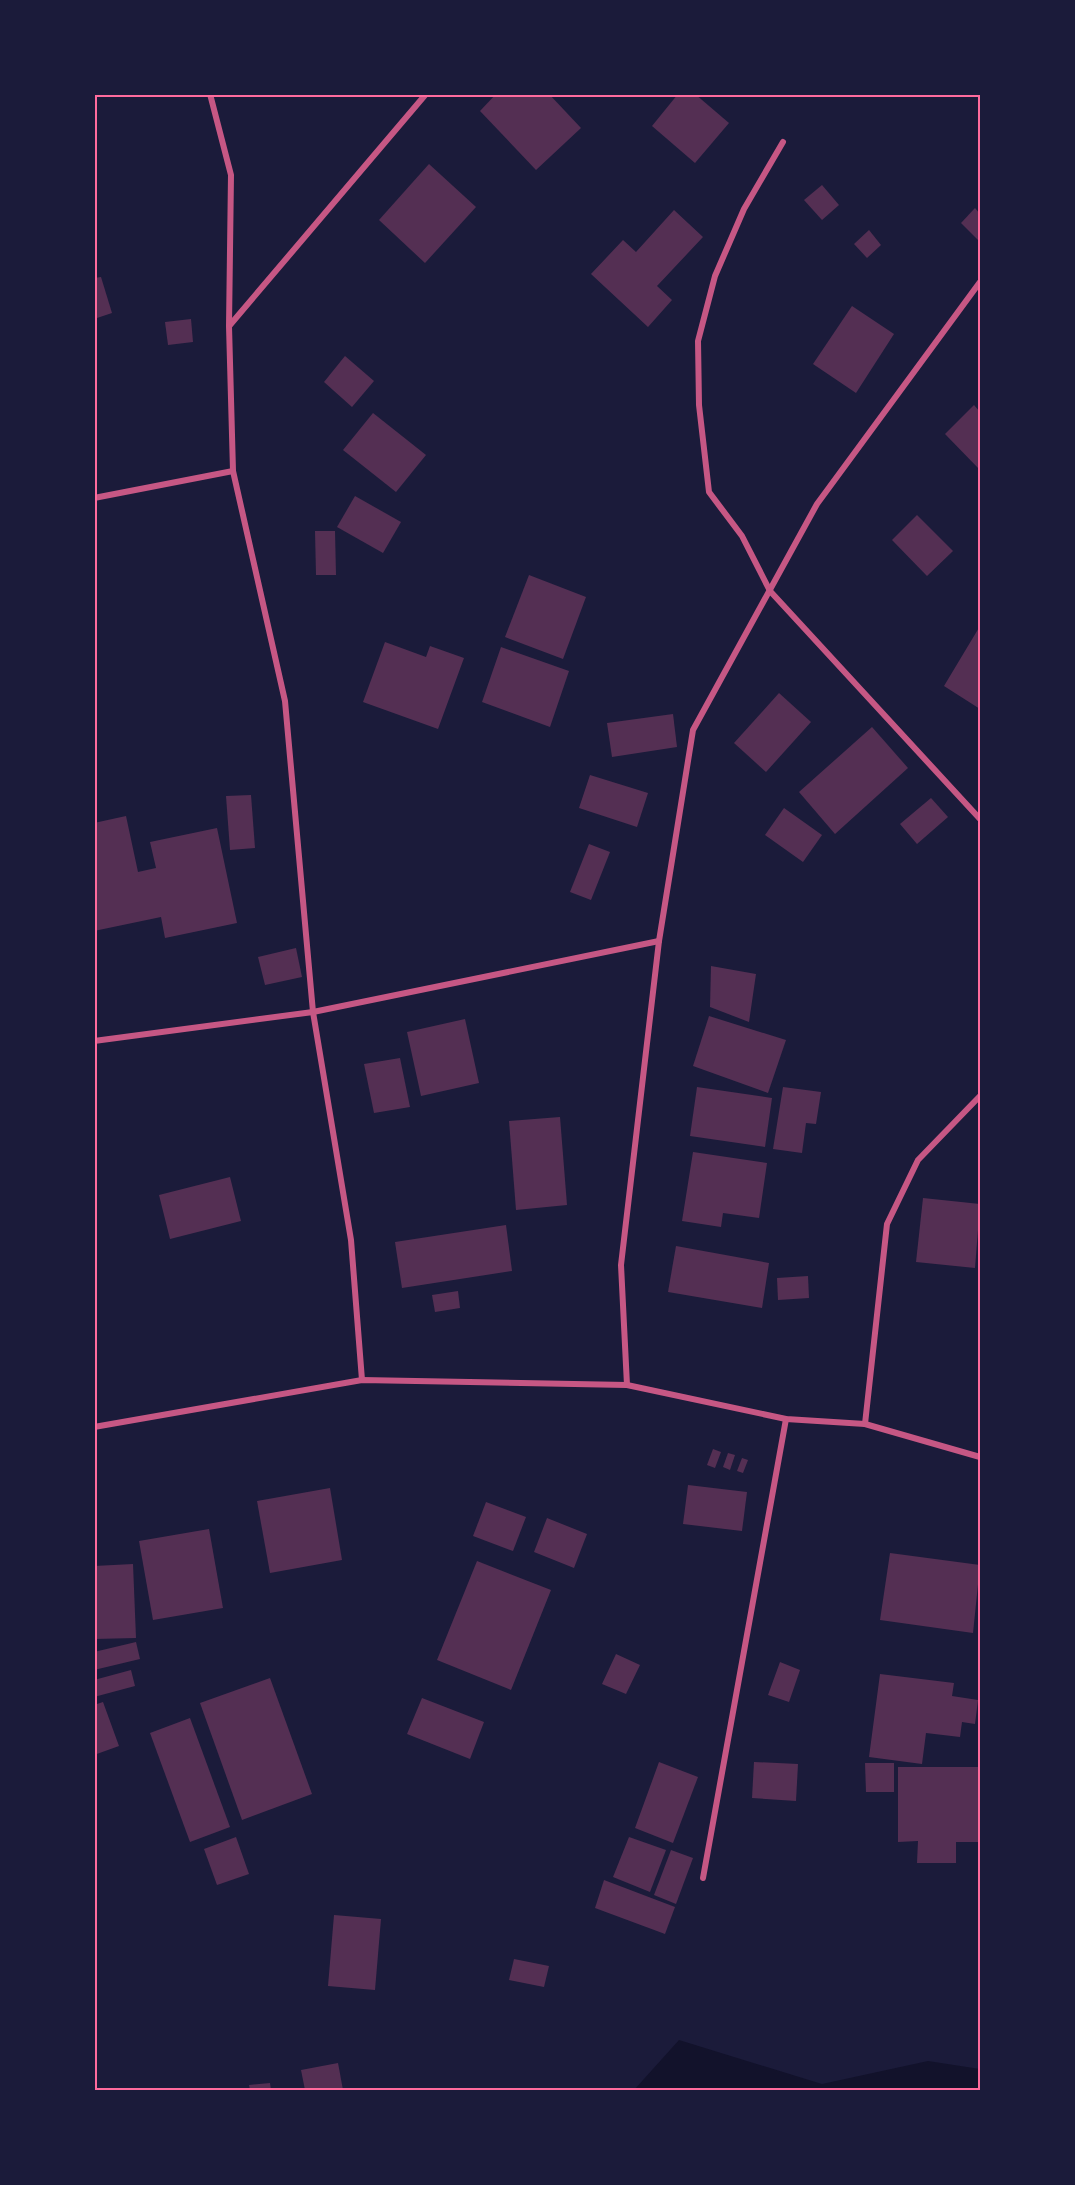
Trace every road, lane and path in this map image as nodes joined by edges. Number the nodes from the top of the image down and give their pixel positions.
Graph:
1 (210, 94) edge
2 (426, 94) edge
3 (783, 142) dead end
4 (981, 282) edge
5 (229, 326) junction
6 (233, 471) junction
7 (94, 498) edge
8 (770, 591) junction
9 (981, 819) edge
10 (659, 941) junction
11 (313, 1012) junction
12 (94, 1041) edge
13 (981, 1096) edge
14 (362, 1380) junction
15 (627, 1384) junction
16 (786, 1419) junction
17 (865, 1424) junction
18 (94, 1427) edge
19 (981, 1457) edge
20 (703, 1878) dead end

1 - 5 street
2 - 5 street
3 - 8 street
4 - 8 street
5 - 6 street
6 - 7 street
6 - 11 street
8 - 9 street
8 - 10 street
10 - 11 street
10 - 15 street
11 - 12 street
11 - 14 street
13 - 17 street
14 - 15 street
14 - 18 street
15 - 16 street
16 - 17 street
16 - 20 street
17 - 19 street

